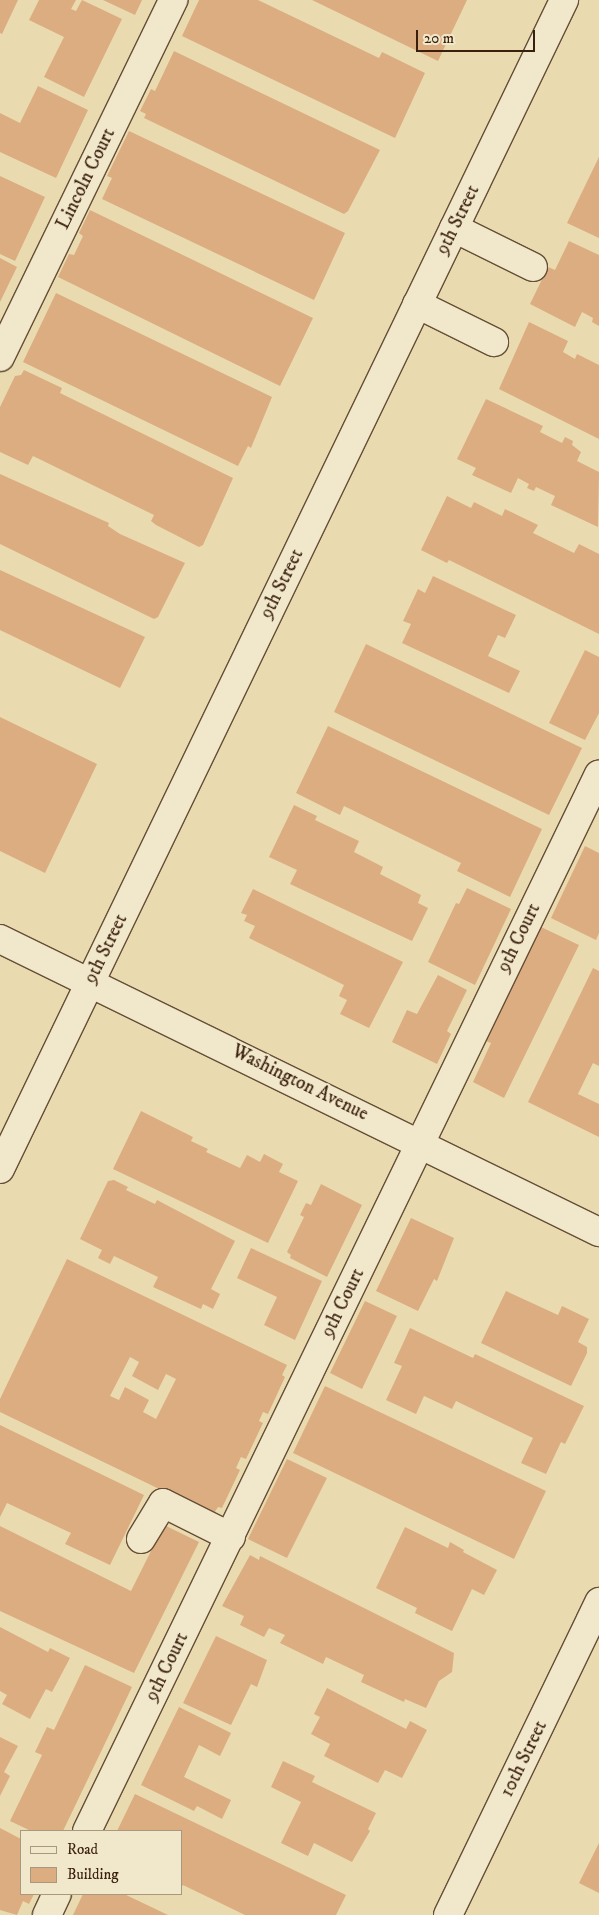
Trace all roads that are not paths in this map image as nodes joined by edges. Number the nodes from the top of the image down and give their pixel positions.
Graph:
1 (172, 0) edge
2 (564, 0) edge
3 (454, 228) junction
4 (533, 267) dead end
5 (417, 304) junction
6 (494, 342) dead end
7 (0, 357) edge
8 (599, 774) edge
9 (0, 938) edge
10 (90, 981) junction
11 (420, 1142) junction
12 (0, 1169) edge
13 (599, 1232) edge
14 (231, 1537) junction
15 (140, 1539) dead end
16 (599, 1602) edge
17 (87, 1830) edge
18 (57, 1895) edge
19 (47, 1915) edge
20 (448, 1915) edge

1 - 7 street, Lincoln Court
2 - 3 street, 9th Street
3 - 4 street
3 - 5 street, 9th Street
5 - 6 street
5 - 10 street, 9th Street
8 - 11 street, 9th Court
9 - 10 street, Washington Avenue
10 - 11 street, Washington Avenue
10 - 12 street, 9th Street
11 - 13 street, Washington Avenue
11 - 14 street, 9th Court
14 - 15 street
14 - 17 street, 9th Court
16 - 20 street, 10th Street
18 - 19 street

